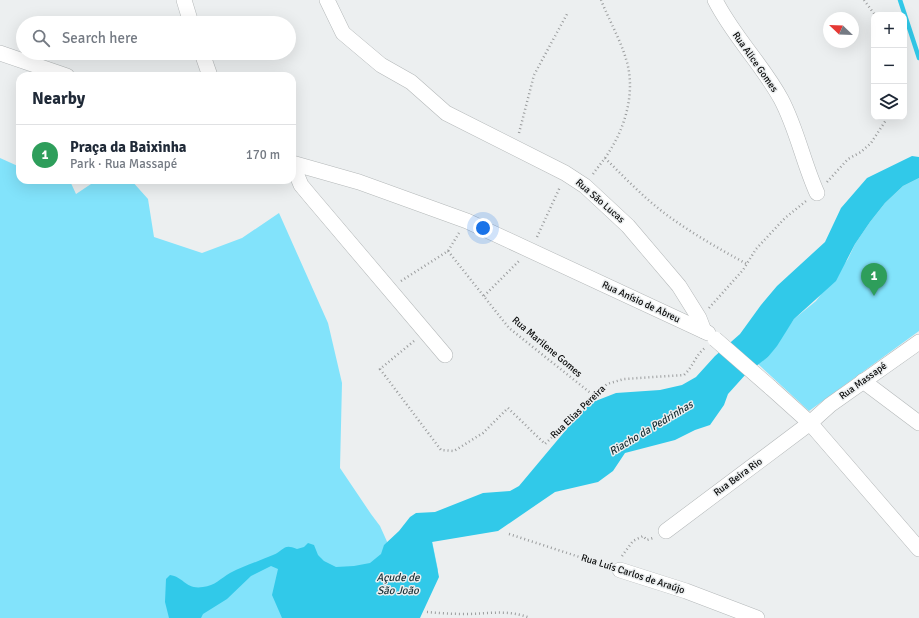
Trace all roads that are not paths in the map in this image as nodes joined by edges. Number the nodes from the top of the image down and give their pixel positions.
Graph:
1 (184, 0) edge
2 (327, 0) edge
3 (715, 0) edge
4 (190, 16) edge
5 (0, 53) edge
6 (16, 58) edge
7 (20, 60) edge
8 (204, 60) edge
9 (55, 72) edge
10 (209, 72) edge
11 (296, 164) edge
12 (296, 173) edge
13 (817, 193) road end
14 (706, 334) junction
15 (919, 342) edge
16 (445, 355) dead end
17 (864, 381) junction
18 (810, 423) junction
19 (919, 423) edge
20 (666, 531) road end
21 (919, 549) edge
22 (620, 570) road end
23 (757, 618) edge

1 - 4 street
2 - 14 street, Rua São Lucas
3 - 13 street, Rua Alice Gomes
5 - 6 street
7 - 9 street
8 - 10 street
11 - 14 street, Rua Anísio de Abreu
12 - 16 street
14 - 18 street, Rua Anísio de Abreu, bridge
15 - 17 street, Rua Massapé
17 - 18 street, Rua Massapé
17 - 19 street
18 - 20 street, Rua Beira Rio
18 - 21 street, Rua Anísio de Abreu
22 - 23 street, Rua Luís Carlos de Araújo

